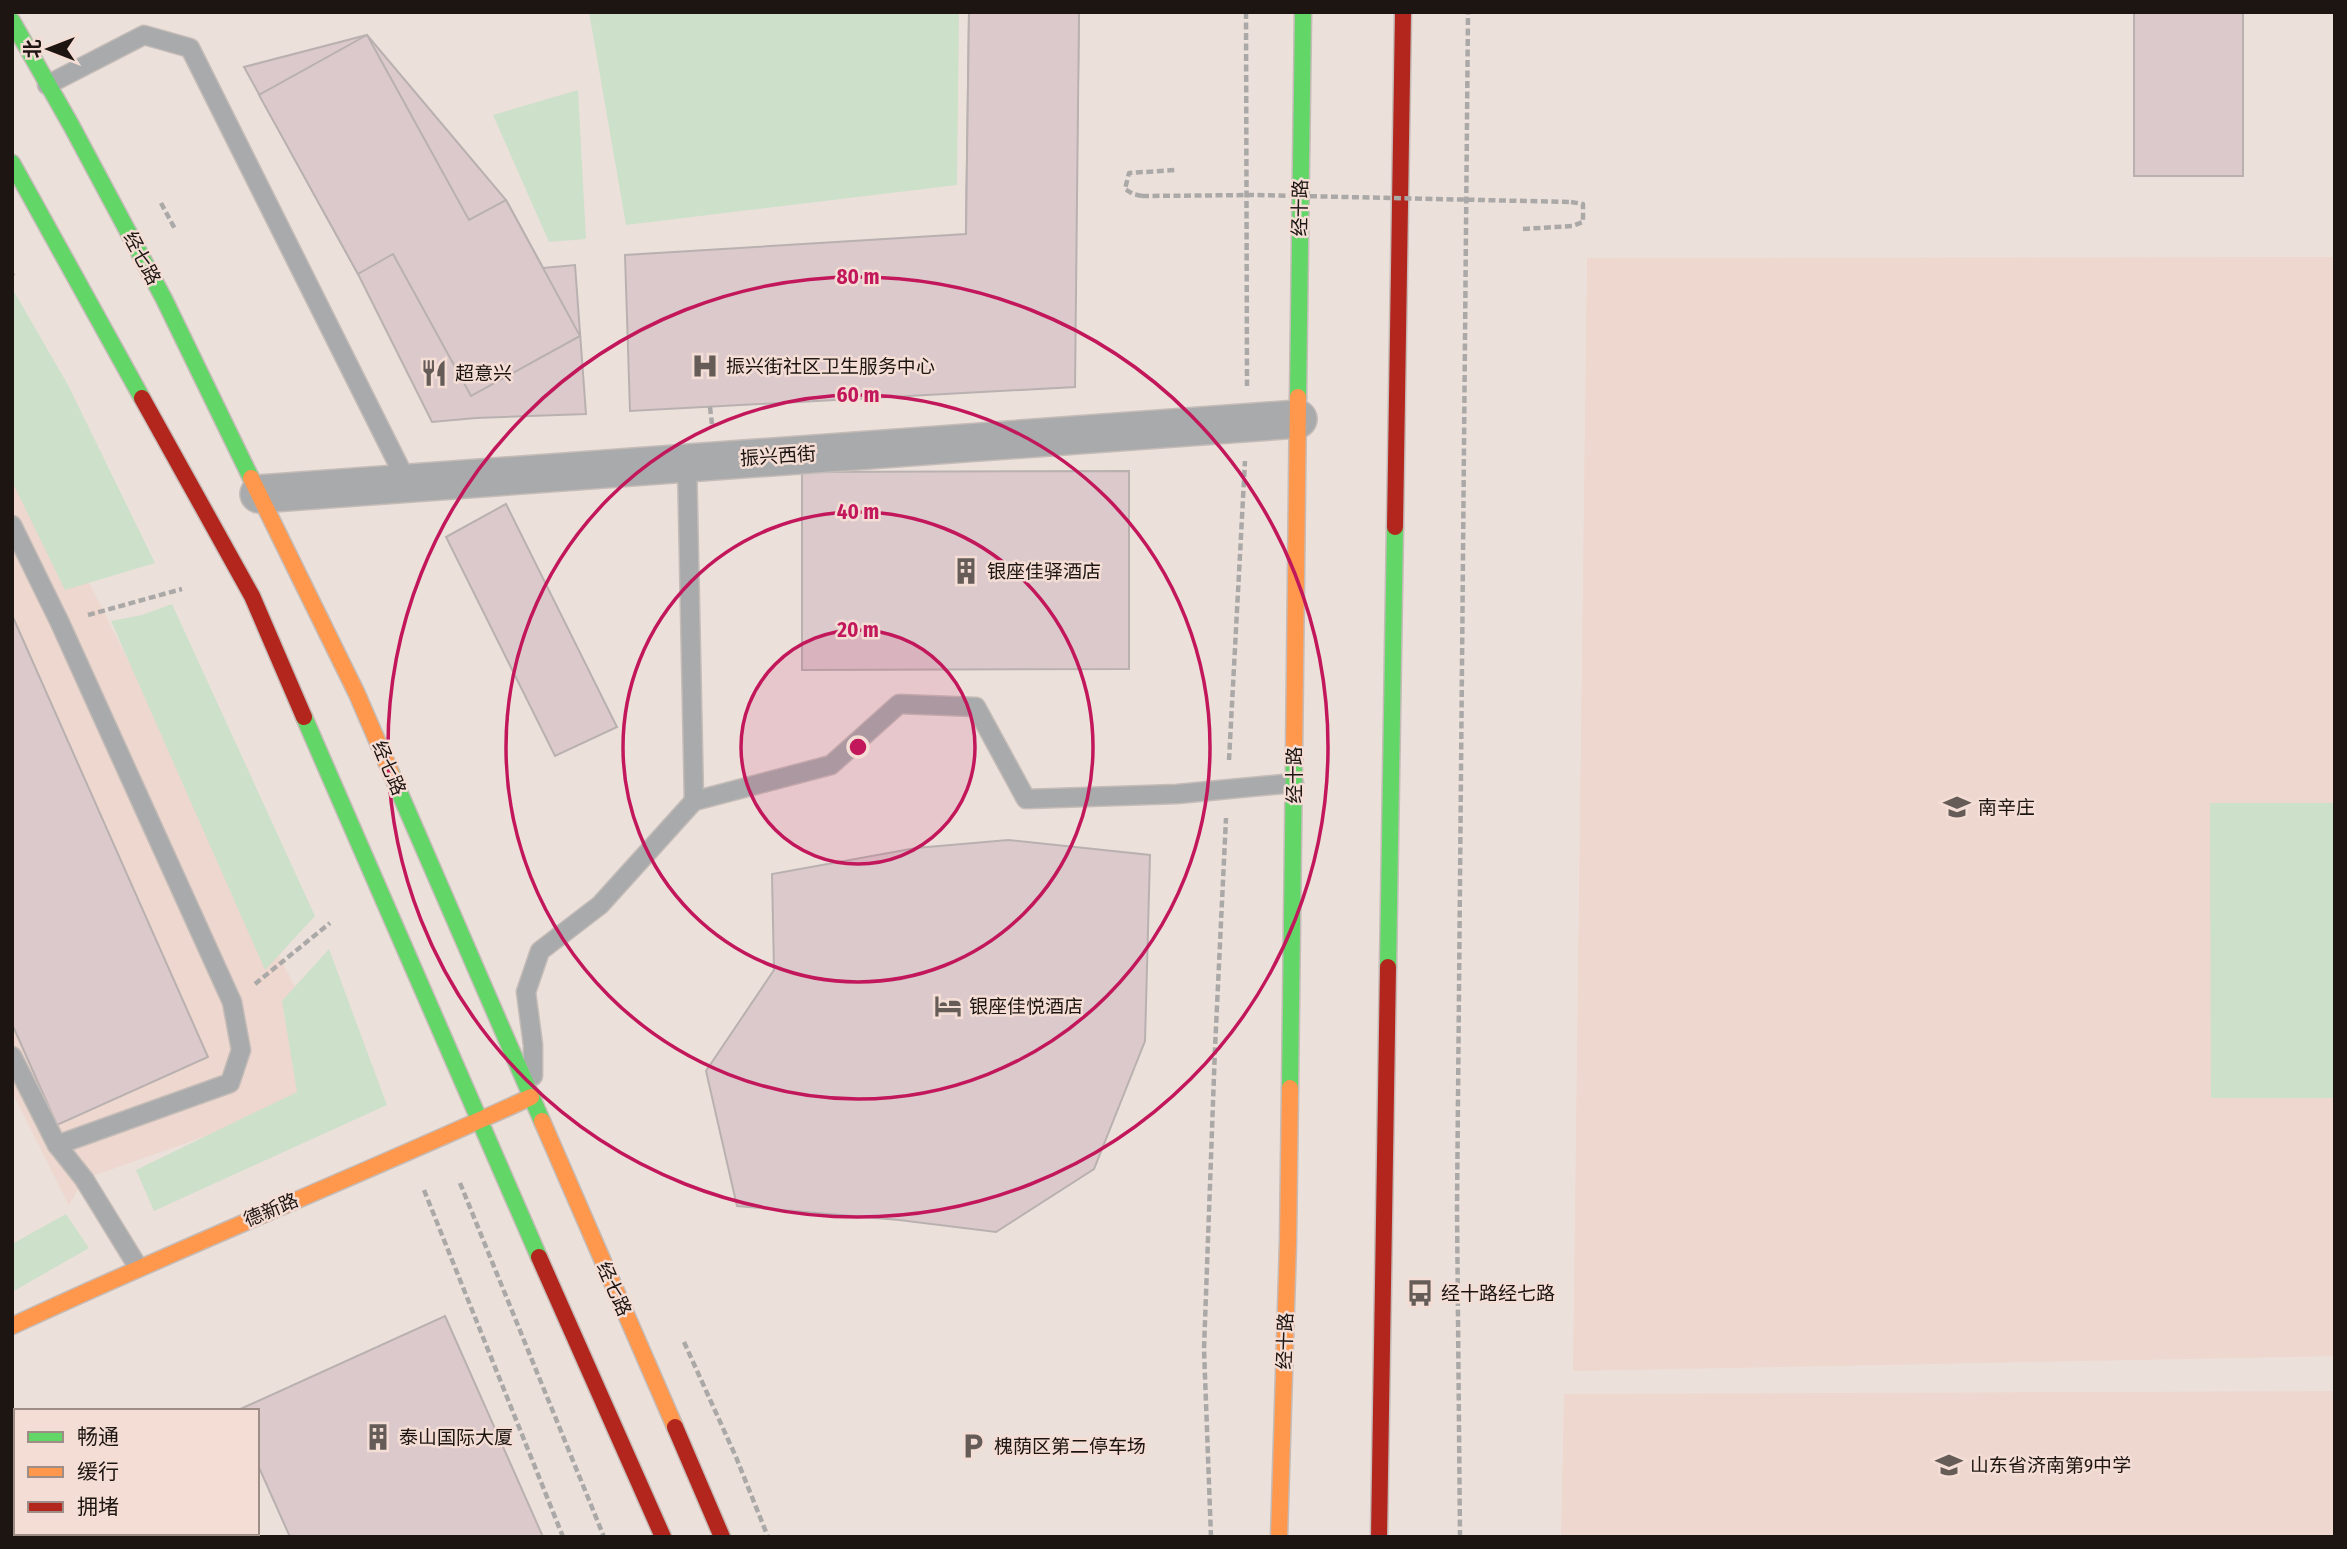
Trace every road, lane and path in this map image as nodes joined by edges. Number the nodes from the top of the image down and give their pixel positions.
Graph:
1 (1303, 12) edge
2 (1403, 12) edge
3 (1468, 12) edge
4 (12, 21) edge
5 (47, 85) junction
6 (12, 163) edge
7 (1176, 170) dead end
8 (1523, 229) dead end
9 (1297, 419) junction
10 (687, 462) junction
11 (407, 482) junction
12 (260, 494) junction
13 (12, 525) edge
14 (182, 589) dead end
15 (60, 623) junction
16 (1294, 783) junction
17 (694, 801) junction
18 (330, 923) dead end
19 (232, 1002) junction
20 (12, 1056) edge
21 (531, 1097) junction
22 (479, 1122) junction
23 (442, 1138) junction
24 (57, 1145) junction
25 (419, 1178) dead end
26 (138, 1267) junction
27 (12, 1326) edge
28 (563, 1537) edge
29 (604, 1537) edge
30 (663, 1537) edge
31 (722, 1537) edge
32 (1279, 1537) edge
33 (1379, 1537) edge
34 (1460, 1537) edge

1 - 9 main road, 经十路
2 - 33 main road
3 - 34 path
4 - 5 main road, 经七路
5 - 11 lane
5 - 12 main road, 经七路
6 - 22 main road
7 - 8 path, bridge
9 - 10 street, 振兴西街
9 - 16 main road, 经十路
10 - 11 street, 振兴西街
10 - 17 lane
11 - 12 street, 振兴西街
12 - 21 main road, 经七路
13 - 15 lane
14 - 15 path
15 - 19 lane
16 - 17 lane
16 - 32 main road, 经十路
17 - 21 lane
18 - 19 path
19 - 24 lane
20 - 24 lane
21 - 22 main road, 德新路
21 - 31 main road, 经七路
22 - 23 main road, 德新路
22 - 30 main road
23 - 26 main road, 德新路
23 - 29 path
24 - 26 lane
25 - 28 path
26 - 27 main road, 德新路

